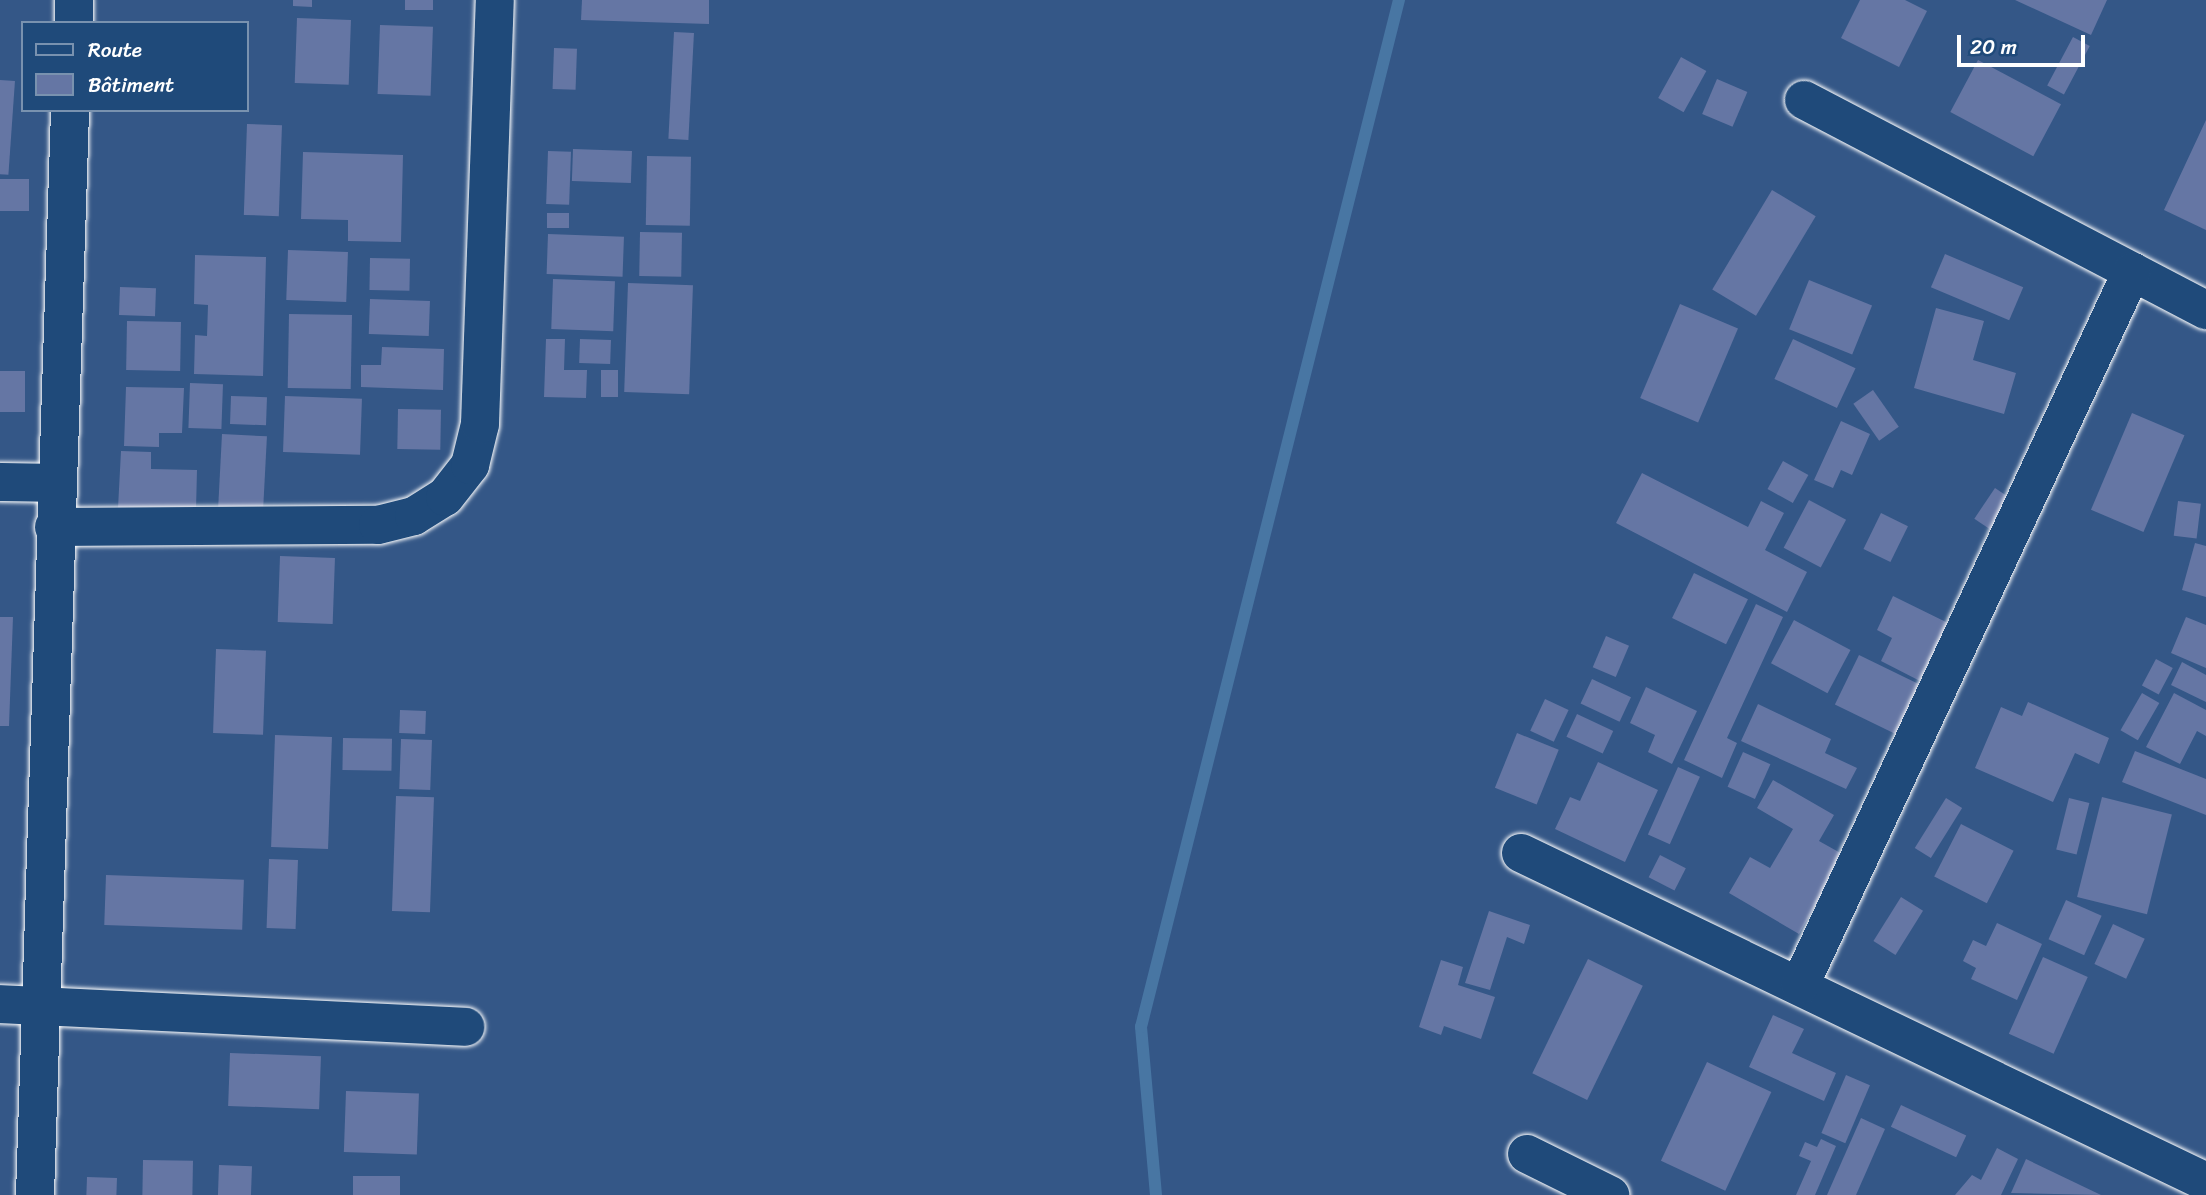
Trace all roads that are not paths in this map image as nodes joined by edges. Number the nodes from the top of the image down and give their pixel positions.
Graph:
1 (74, 0) edge
2 (495, 0) edge
3 (74, 21) edge
4 (1804, 100) dead end
5 (70, 112) edge
6 (2132, 271) junction
7 (2206, 310) edge
8 (0, 482) edge
9 (55, 483) junction
10 (54, 527) junction
11 (1521, 853) dead end
12 (1800, 985) junction
13 (0, 1004) edge
14 (42, 1005) junction
15 (465, 1027) dead end
16 (1527, 1154) dead end
17 (2206, 1182) edge
18 (35, 1195) edge
19 (1609, 1195) edge

1 - 3 street
2 - 10 street
4 - 6 street
5 - 9 street
6 - 7 street
6 - 12 street
8 - 9 street
9 - 10 street
10 - 14 street
11 - 12 street
12 - 17 street
13 - 14 street
14 - 15 street
14 - 18 street
16 - 19 street

